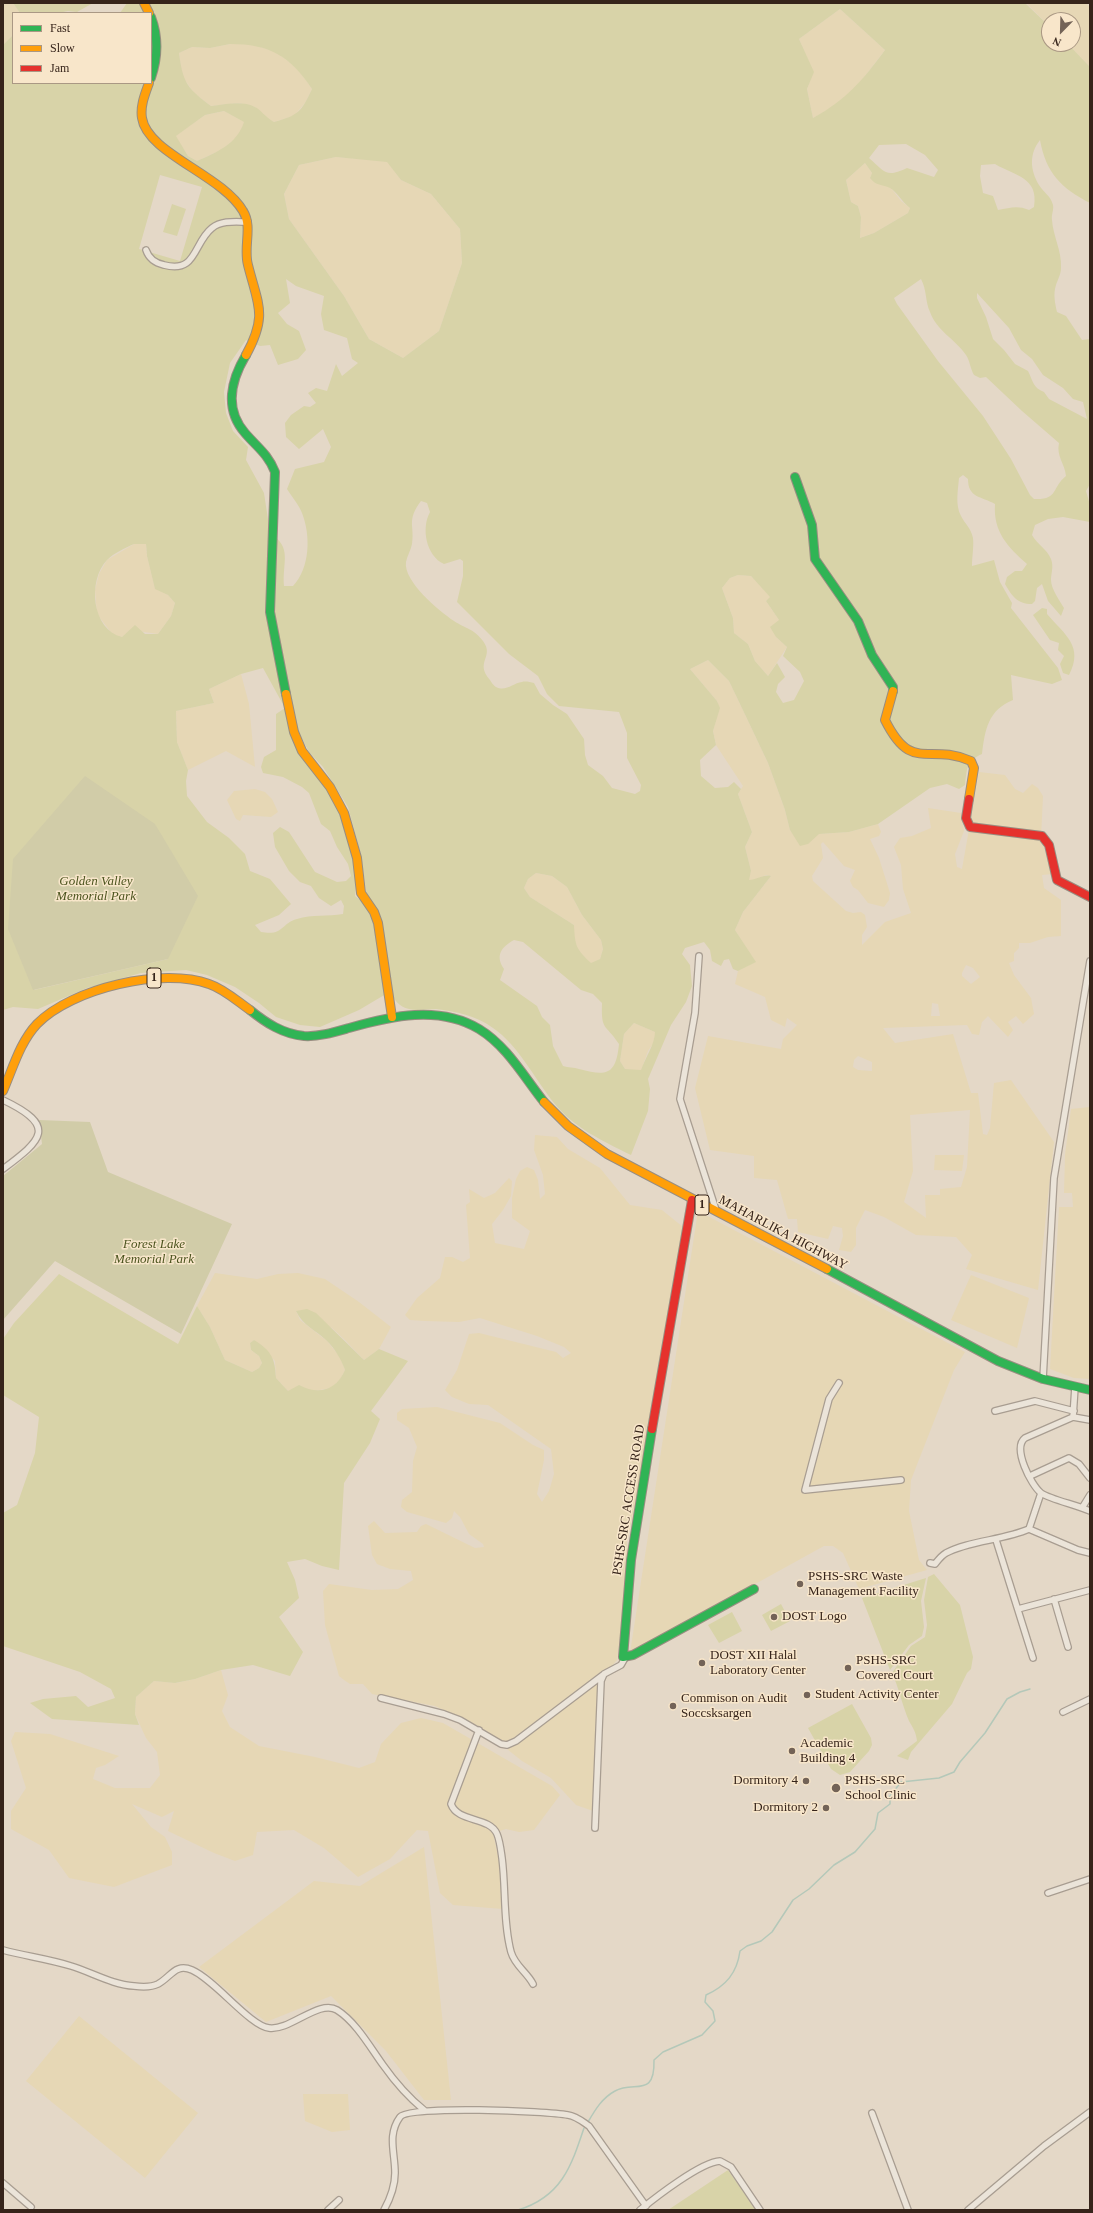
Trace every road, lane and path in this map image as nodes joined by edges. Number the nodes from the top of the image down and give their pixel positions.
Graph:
1 (144, 3) edge
2 (148, 12) edge
3 (152, 20) edge
4 (152, 74) edge
5 (149, 84) edge
6 (248, 222) junction
7 (146, 250) dead end
8 (795, 477) dead end
9 (1090, 897) edge
10 (699, 956) dead end
11 (1090, 961) edge
12 (392, 1017) junction
13 (3, 1091) edge
14 (3, 1100) edge
15 (3, 1169) edge
16 (692, 1200) junction
17 (717, 1212) junction
18 (1043, 1379) junction
19 (839, 1383) dead end
20 (1075, 1387) junction
21 (1090, 1390) edge
22 (995, 1411) dead end
23 (1074, 1414) junction
24 (1090, 1420) edge
25 (1030, 1476) junction
26 (1090, 1478) edge
27 (901, 1480) dead end
28 (1041, 1493) junction
29 (1090, 1496) edge
30 (1082, 1508) junction
31 (1090, 1511) edge
32 (1030, 1529) junction
33 (996, 1540) junction
34 (1090, 1553) edge
35 (930, 1563) dead end
36 (754, 1589) dead end
37 (1090, 1591) edge
38 (1054, 1599) junction
39 (1018, 1609) junction
40 (1068, 1647) dead end
41 (625, 1658) junction
42 (1033, 1658) dead end
43 (603, 1675) junction
44 (381, 1698) dead end
45 (1090, 1699) edge
46 (1063, 1712) dead end
47 (479, 1730) junction
48 (595, 1828) dead end
49 (1090, 1879) edge
50 (1048, 1894) dead end
51 (3, 1950) edge
52 (533, 1984) dead end
53 (424, 2110) junction
54 (1090, 2112) edge
55 (872, 2113) dead end
56 (3, 2183) edge
57 (340, 2200) dead end
58 (646, 2206) junction
59 (31, 2207) dead end
60 (328, 2210) edge
61 (384, 2210) edge
62 (640, 2210) edge
63 (760, 2210) edge
64 (908, 2210) edge
65 (968, 2210) edge

1 - 2 main road
3 - 4 main road
5 - 6 main road
6 - 7 street
6 - 12 main road
8 - 9 main road
10 - 17 street
11 - 18 street
12 - 13 main road, MAHARLIKA HIGHWAY / 1
12 - 16 main road, MAHARLIKA HIGHWAY / 1
14 - 15 street
16 - 17 main road, MAHARLIKA HIGHWAY / 1
16 - 41 main road, PSHS-SRC ACCESS ROAD
17 - 18 main road, MAHARLIKA HIGHWAY / 1
18 - 20 main road, MAHARLIKA HIGHWAY / 1
19 - 27 street
20 - 21 main road, MAHARLIKA HIGHWAY / 1
20 - 23 street
22 - 23 street
23 - 24 street
23 - 25 street
25 - 26 street
25 - 28 street
28 - 30 street
28 - 32 street
29 - 30 street
30 - 31 street
32 - 33 street
32 - 34 street
33 - 35 street
33 - 39 street
36 - 41 main road
37 - 38 street
38 - 39 street
38 - 40 street
39 - 42 street
41 - 43 street
43 - 47 street
43 - 48 street
44 - 47 street
45 - 46 street
47 - 52 street
49 - 50 street
51 - 53 street
53 - 58 street
53 - 61 street
54 - 65 street
55 - 64 street
56 - 59 street
57 - 60 street
58 - 62 street
58 - 63 street

